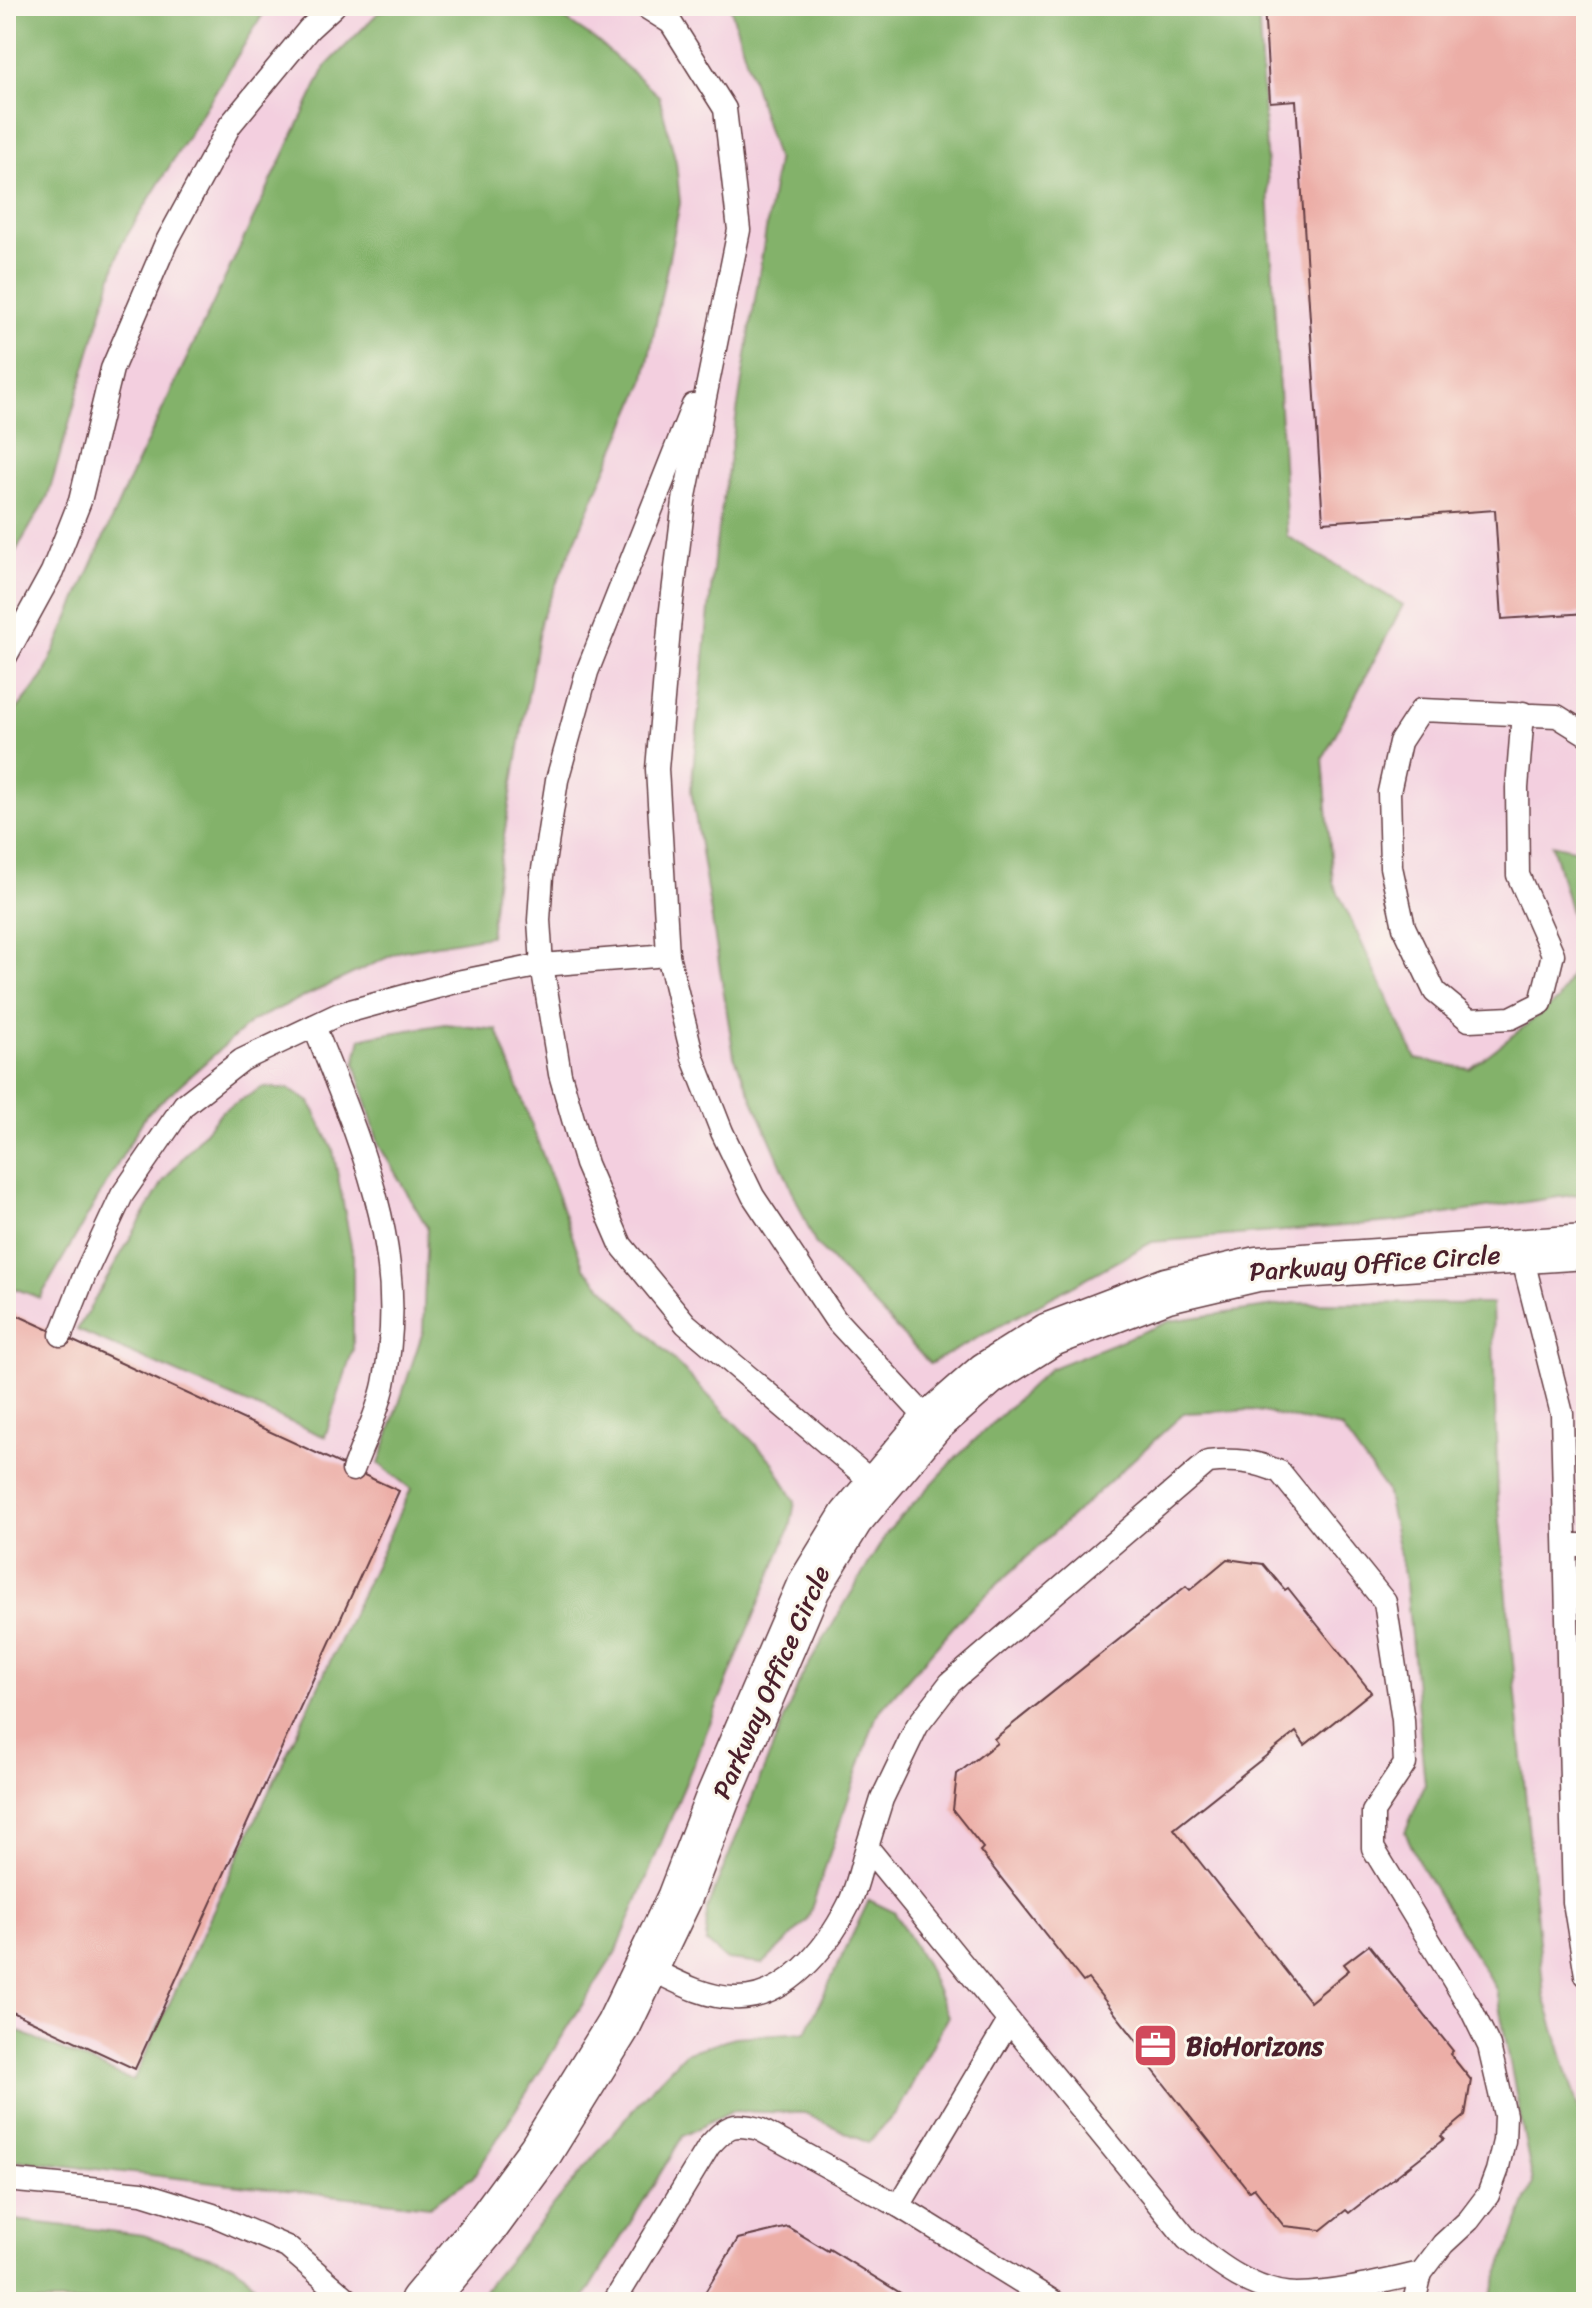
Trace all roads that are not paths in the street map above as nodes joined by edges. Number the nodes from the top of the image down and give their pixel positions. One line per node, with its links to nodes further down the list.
1 (334, 6): 4 (lane)
2 (644, 6): 3 (lane)
3 (714, 347): 7 (lane); 8 (lane)
4 (6, 656)
5 (1523, 713): 5 (lane); 6 (lane)
6 (1586, 734)
7 (668, 955): 8 (lane); 13 (lane)
8 (542, 965): 9 (lane); 15 (lane)
9 (314, 1026): 12 (lane); 14 (lane)
10 (1586, 1247): 11 (street, Parkway Office Circle)
11 (1521, 1252): 13 (street, Parkway Office Circle); 16 (lane)
12 (61, 1335)
13 (931, 1423): 15 (street, Parkway Office Circle)
14 (353, 1470)
15 (877, 1486): 18 (street, Parkway Office Circle)
16 (1576, 1545): 19 (lane)
17 (867, 1847): 18 (lane); 20 (lane); 23 (lane)
18 (646, 1967): 25 (street, Parkway Office Circle)
19 (1586, 1975)
20 (1009, 2021): 22 (lane); 23 (lane)
21 (6, 2180): 24 (lane)
22 (899, 2206): 26 (lane); 27 (lane)
23 (1421, 2273): 28 (lane)
24 (351, 2302)
25 (422, 2302)
26 (614, 2302)
27 (1054, 2302)
28 (1414, 2302)

